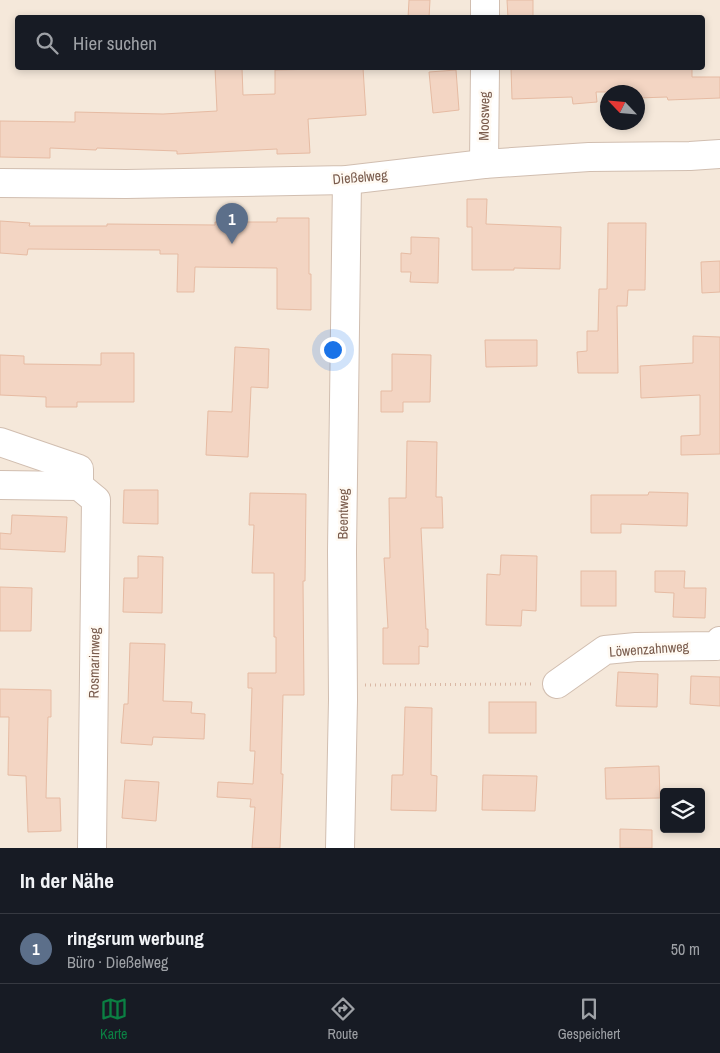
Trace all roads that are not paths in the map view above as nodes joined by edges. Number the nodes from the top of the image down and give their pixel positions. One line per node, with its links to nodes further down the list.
1 (485, 0): 2 (street)
2 (485, 15)
3 (485, 70): 5 (street, Moosweg)
4 (720, 154): 5 (street, Dießelweg)
5 (484, 164): 6 (street, Dießelweg)
6 (347, 180): 7 (street, Dießelweg); 14 (street, Beentweg)
7 (0, 183)
8 (0, 442): 10 (street, Rosmarinweg)
9 (0, 485): 10 (street)
10 (79, 486): 13 (street, Rosmarinweg)
11 (720, 641): 12 (street, Löwenzahnweg)
12 (557, 684)
13 (92, 848)
14 (340, 848)

